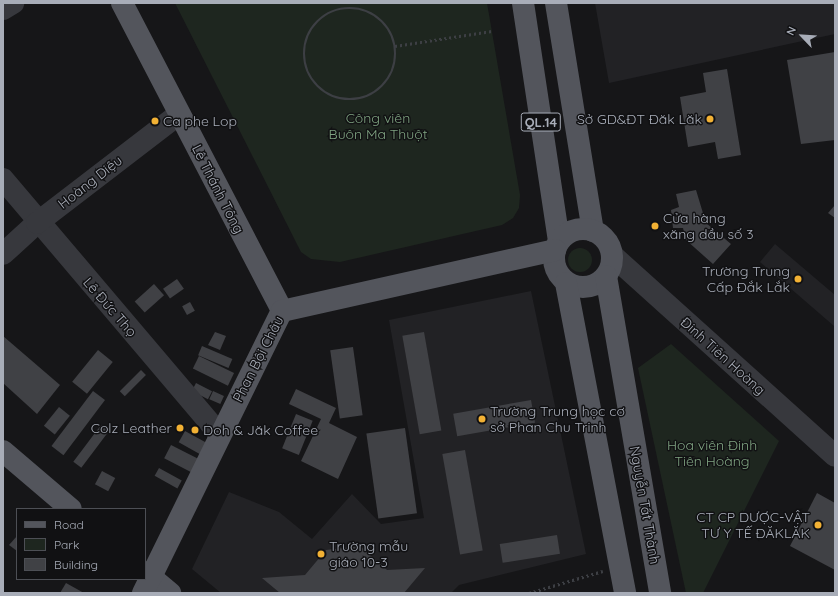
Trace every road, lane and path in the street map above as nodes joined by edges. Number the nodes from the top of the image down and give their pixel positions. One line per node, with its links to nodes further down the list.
1 (13, 3): 5 (street)
2 (122, 3): 8 (main road, Lê Thánh Tông)
3 (522, 3): 12 (main road, QL.14)
4 (556, 3): 11 (main road, QL.14)
5 (3, 9)
6 (492, 31): 7 (path)
7 (395, 46): 7 (path)
8 (179, 114): 10 (street, Hoàng Diệu); 17 (main road, Lê Thánh Tông)
9 (3, 179): 10 (street, Lê Đức Thọ)
10 (37, 223): 13 (street, Hoàng Diệu); 18 (street, Lê Đức Thọ)
11 (593, 231): 12 (main road); 14 (main road)
12 (557, 246): 16 (main road); 17 (main road, Phan Bội Châu)
13 (3, 254)
14 (612, 255): 15 (main road); 20 (street, Đinh Tiên Hoàng)
15 (606, 276): 16 (main road); 27 (main road, Nguyễn Tất Thành)
16 (566, 283): 22 (main road)
17 (282, 311): 18 (main road, Phan Bội Châu)
18 (220, 434): 23 (main road, Phan Bội Châu)
19 (3, 451): 21 (main road)
20 (835, 456)
21 (70, 508)
22 (621, 565): 25 (path); 26 (main road)
23 (146, 581): 24 (main road)
24 (170, 593)
25 (529, 593)
26 (625, 593)
27 (660, 593)

